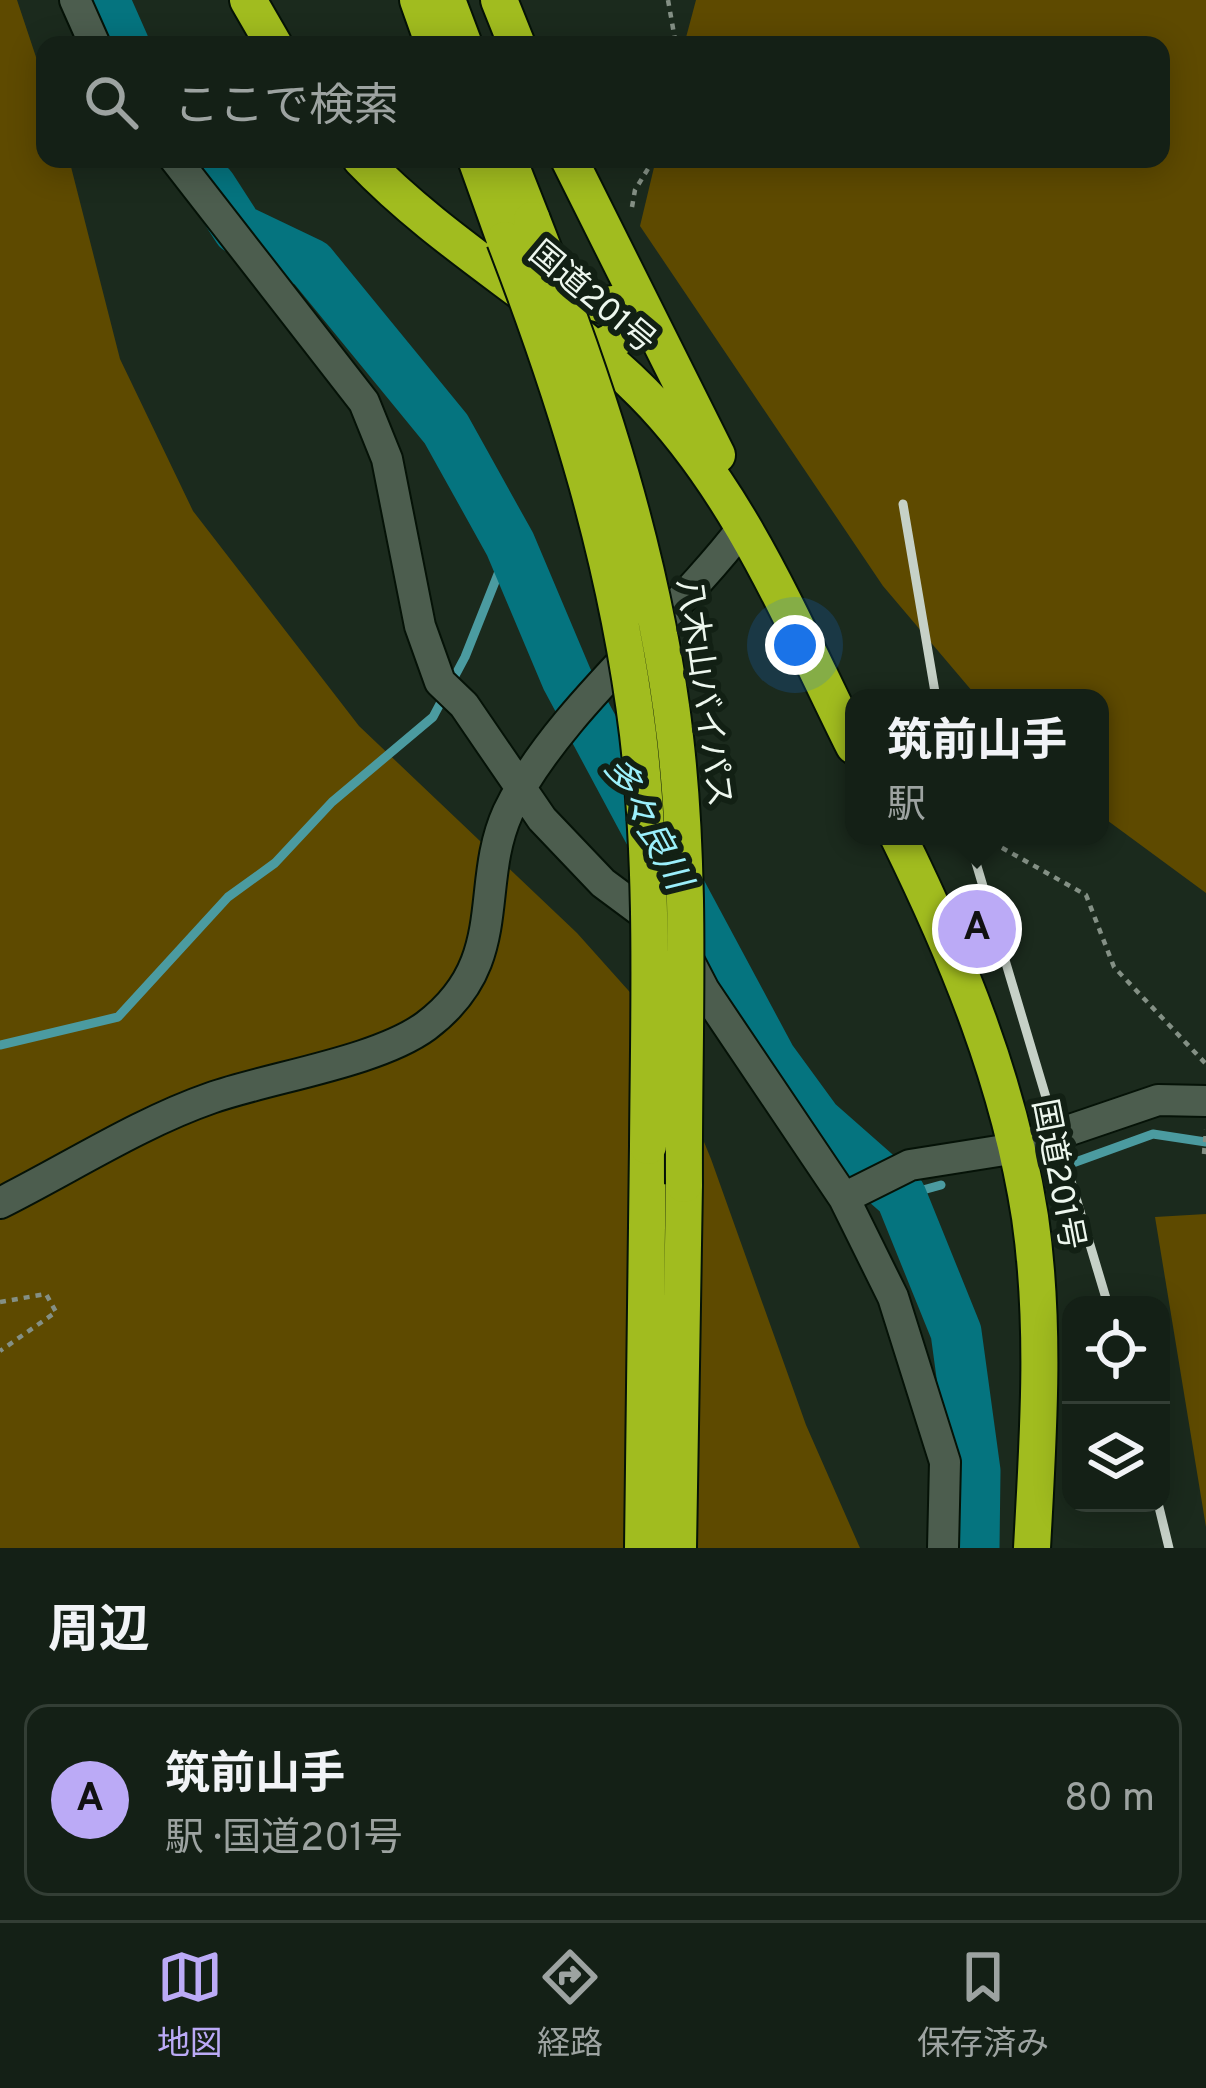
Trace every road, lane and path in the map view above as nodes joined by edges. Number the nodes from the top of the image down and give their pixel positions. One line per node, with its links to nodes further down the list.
1 (75, 0): 7 (street)
2 (248, 0): 8 (highway)
3 (418, 0): 9 (highway)
4 (447, 0): 10 (highway)
5 (499, 0): 11 (highway)
6 (668, 0): 12 (path)
7 (91, 36)
8 (269, 36)
9 (431, 36)
10 (461, 36)
11 (513, 36)
12 (674, 36)
13 (182, 168): 23 (street)
14 (370, 168): 18 (highway, 国道201号)
15 (480, 168): 18 (highway, 八木山バイパス)
16 (508, 168): 18 (highway, 八木山バイパス)
17 (573, 168): 19 (highway, 国道201号)
18 (511, 244): 19 (highway); 20 (highway, 国道201号); 35 (highway, 八木山バイパス, bridge); 36 (highway, 八木山バイパス, bridge)
19 (637, 301): 20 (highway); 21 (highway, 国道201号)
20 (594, 349): 21 (highway, 国道201号)
21 (744, 526): 22 (highway, 国道201号); 23 (street)
22 (845, 728)
23 (522, 786): 31 (street); 32 (street)
24 (902, 845): 29 (highway, 国道201号)
25 (997, 845): 26 (path)
26 (1206, 1064)
27 (1206, 1101): 29 (street)
28 (1206, 1124): 30 (path)
29 (1017, 1148): 31 (street); 38 (highway, 国道201号)
30 (1204, 1154)
31 (844, 1198): 37 (street)
32 (0, 1203)
33 (0, 1302): 34 (path)
34 (0, 1351)
35 (643, 1548)
36 (678, 1548)
37 (944, 1548)
38 (1032, 1548)

